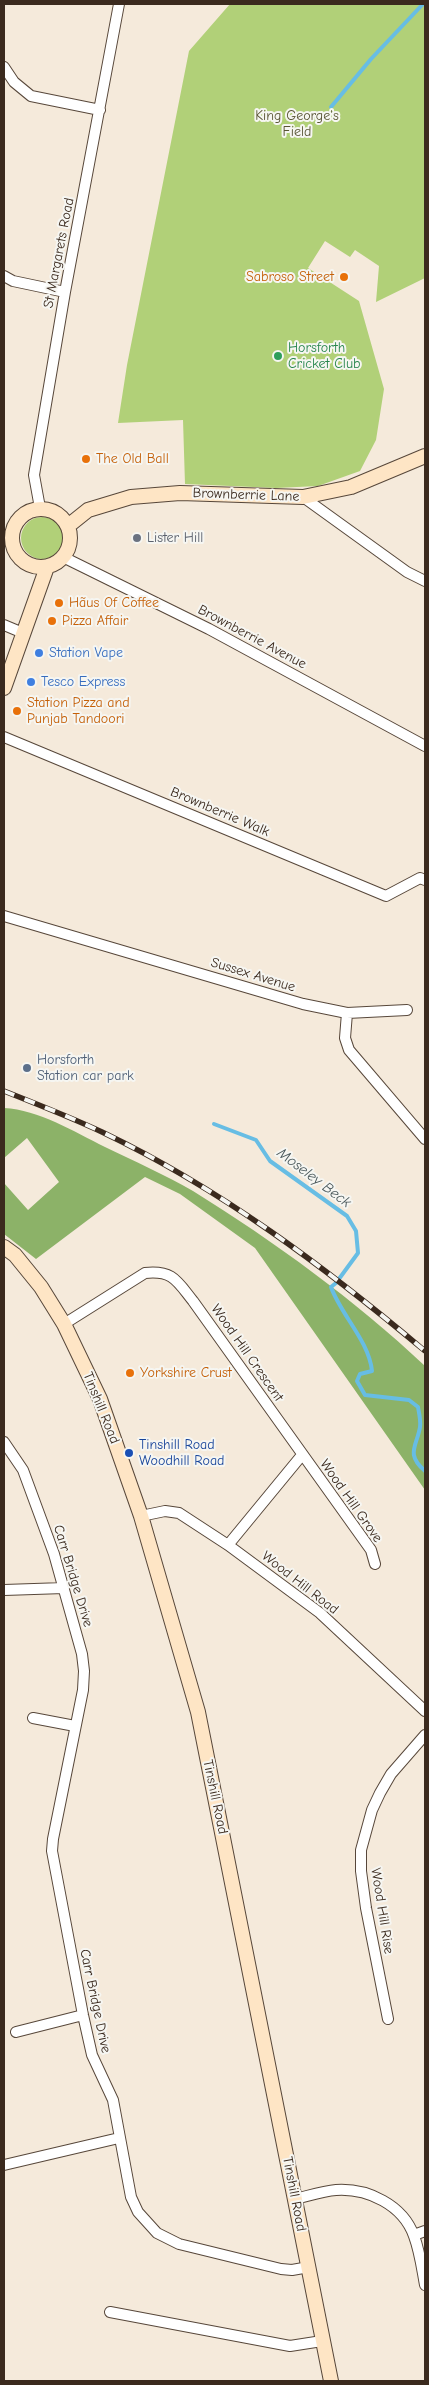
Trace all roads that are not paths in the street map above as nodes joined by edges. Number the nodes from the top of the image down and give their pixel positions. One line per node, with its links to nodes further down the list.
1 (119, 4): 3 (street, St Margarets Road)
2 (4, 67): 3 (street)
3 (100, 110): 5 (street, St Margarets Road)
4 (4, 276): 5 (street)
5 (65, 292): 8 (street, St Margarets Road)
6 (425, 456): 7 (street, Brownberrie Lane)
7 (302, 497): 10 (street, Brownberrie Lane); 13 (street)
8 (40, 508): 9 (street); 10 (street)
9 (8, 525): 12 (street)
10 (68, 526): 11 (street)
11 (63, 557): 12 (street); 19 (street, Brownberrie Avenue)
12 (47, 567): 15 (street)
13 (425, 581)
14 (4, 625): 15 (street)
15 (23, 633): 16 (street)
16 (8, 665): 17 (street)
17 (4, 688)
18 (4, 737): 20 (street, Brownberrie Walk)
19 (425, 746)
20 (425, 880)
21 (4, 916): 23 (street, Sussex Avenue)
22 (407, 1010): 23 (street, Sussex Avenue)
23 (347, 1013): 24 (street)
24 (425, 1139)
25 (4, 1247): 26 (street, Tinshill Road)
26 (64, 1324): 28 (street, Wood Hill Crescent); 29 (street, Tinshill Road)
27 (4, 1442): 32 (street, Carr Bridge Drive)
28 (302, 1455): 30 (street); 31 (street, Wood Hill Grove)
29 (141, 1516): 30 (street, Wood Hill Road); 43 (street, Tinshill Road)
30 (228, 1545): 34 (street, Wood Hill Road)
31 (375, 1564)
32 (64, 1588): 33 (street); 36 (street, Carr Bridge Drive)
33 (4, 1590)
34 (425, 1711)
35 (33, 1718): 36 (street)
36 (76, 1726): 38 (street, Carr Bridge Drive)
37 (425, 1734): 39 (street, Wood Hill Rise)
38 (83, 2015): 40 (street); 41 (street, Carr Bridge Drive)
39 (388, 2019)
40 (16, 2032)
41 (119, 2138): 42 (street); 46 (street, Carr Bridge Drive)
42 (4, 2165)
43 (295, 2199): 45 (street); 46 (street, Tinshill Road)
44 (425, 2231): 45 (street)
45 (414, 2235): 47 (street)
46 (309, 2267): 49 (street, Tinshill Road)
47 (425, 2285)
48 (110, 2312): 49 (street)
49 (322, 2341): 50 (street, Tinshill Road)
50 (331, 2381)

